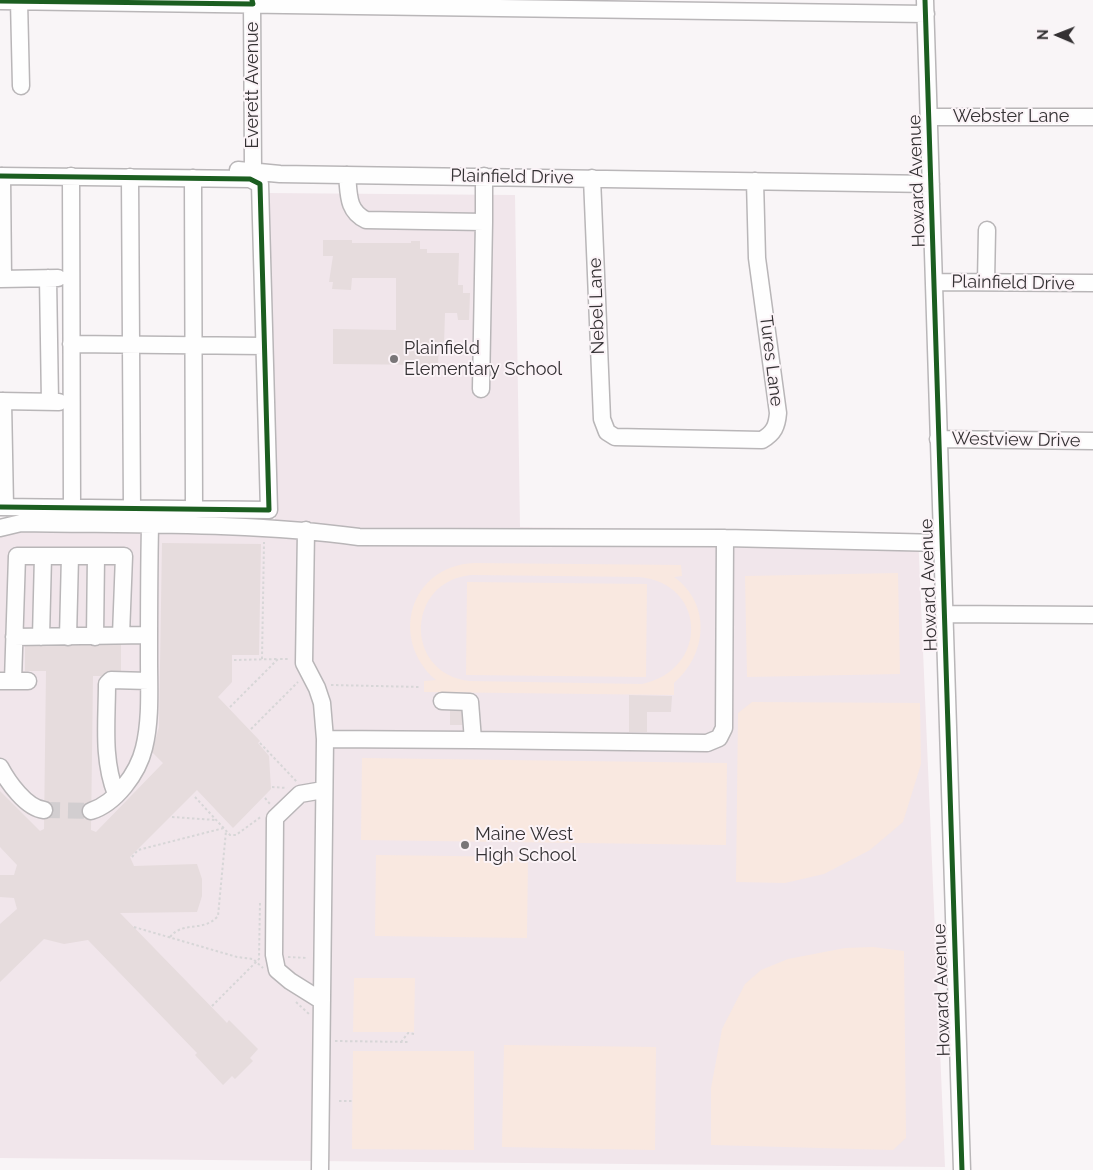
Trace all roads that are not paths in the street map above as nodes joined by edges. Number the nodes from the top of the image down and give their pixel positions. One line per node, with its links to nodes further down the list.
1 (0, 1): 2 (street)
2 (19, 1): 3 (street); 5 (street)
3 (252, 2): 4 (street); 9 (street, Everett Avenue)
4 (925, 7): 6 (street, Howard Avenue)
5 (21, 86)
6 (929, 116): 7 (street, Webster Lane); 18 (street, Howard Avenue)
7 (1093, 117)
8 (93, 167): 9 (street, Plainfield Drive)
9 (253, 170): 10 (street, Plainfield Drive)
10 (347, 175): 13 (street, Plainfield Drive); 19 (street)
11 (1, 176): 12 (street); 23 (street)
12 (70, 176): 14 (street); 22 (street)
13 (484, 176): 16 (street, Plainfield Drive); 19 (street)
14 (130, 177): 15 (street); 28 (street)
15 (193, 178): 29 (street); 30 (street)
16 (592, 178): 17 (street, Plainfield Drive); 35 (street, Nebel Lane)
17 (754, 181): 18 (street, Plainfield Drive); 35 (street, Tures Lane)
18 (931, 184): 24 (street, Howard Avenue)
19 (484, 222): 31 (street)
20 (987, 230): 25 (street)
21 (48, 278): 22 (street); 23 (street); 33 (street)
22 (71, 278): 27 (street)
23 (1, 279)
24 (934, 282): 25 (street, Plainfield Drive); 36 (street, Howard Avenue)
25 (986, 282): 26 (street, Plainfield Drive)
26 (1093, 283)
27 (71, 344): 28 (street); 34 (street)
28 (131, 344): 29 (street); 40 (street)
29 (194, 345): 30 (street); 41 (street)
30 (264, 346): 41 (street)
31 (481, 389)
32 (1, 401): 33 (street); 38 (street)
33 (50, 402): 34 (street)
34 (71, 402): 39 (street)
35 (607, 432)
36 (938, 438): 37 (street, Westview Drive); 46 (street, Howard Avenue)
37 (1093, 441)
38 (2, 507): 39 (street)
39 (72, 508): 40 (street)
40 (132, 509): 41 (street)
41 (194, 509)
42 (150, 526): 43 (street); 44 (street); 53 (street)
43 (0, 528)
44 (306, 530): 45 (street); 61 (street)
45 (725, 538): 46 (street); 62 (street)
46 (942, 543): 50 (street, Howard Avenue)
47 (43, 556): 48 (street); 54 (street); 55 (street)
48 (70, 556): 49 (street); 56 (street)
49 (96, 556): 52 (street); 57 (street)
50 (944, 614): 51 (street); 70 (street, Howard Avenue)
51 (1093, 615)
52 (122, 635): 53 (street); 57 (street)
53 (148, 635): 59 (street)
54 (14, 637): 55 (street); 58 (street)
55 (40, 637): 56 (street)
56 (68, 637): 57 (street)
57 (95, 638)
58 (14, 681)
59 (148, 681): 65 (street); 65 (street)
60 (442, 702): 62 (street)
61 (325, 738): 62 (street); 64 (street)
62 (473, 740)
63 (0, 767): 66 (street)
64 (323, 790): 68 (street); 68 (street)
65 (116, 794): 67 (street)
66 (44, 810)
67 (91, 811)
68 (322, 1001): 69 (street)
69 (320, 1170)
70 (962, 1170)

